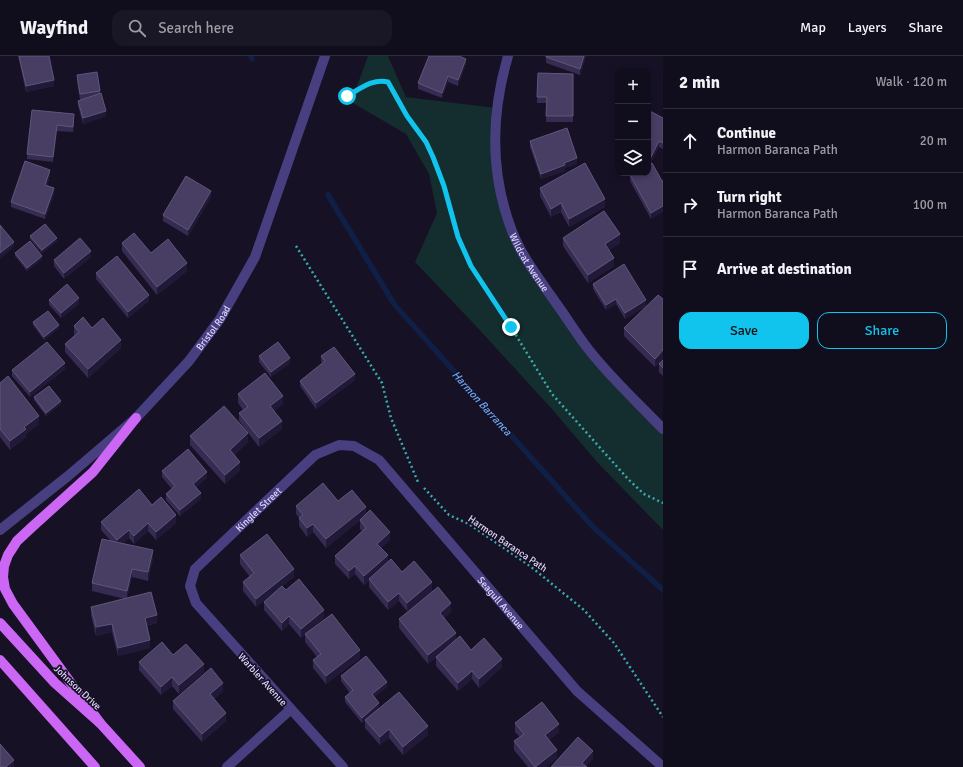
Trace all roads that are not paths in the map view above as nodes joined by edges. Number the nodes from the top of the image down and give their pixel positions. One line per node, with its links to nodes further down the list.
1 (325, 56): 3 (street, Bristol Road)
2 (508, 56): 4 (street, Wildcat Avenue)
3 (136, 418): 6 (street, Bristol Road); 11 (main road)
4 (663, 429)
5 (339, 445): 7 (street, Kinglet Street); 16 (street, Seagull Avenue)
6 (0, 530)
7 (190, 586): 10 (street, Warbler Avenue)
8 (0, 623): 11 (main road, Johnson Drive)
9 (0, 660): 12 (main road)
10 (291, 710): 14 (street); 15 (street, Warbler Avenue)
11 (100, 723): 13 (main road, Johnson Drive)
12 (95, 767)
13 (140, 767)
14 (227, 767)
15 (343, 767)
16 (663, 767)

